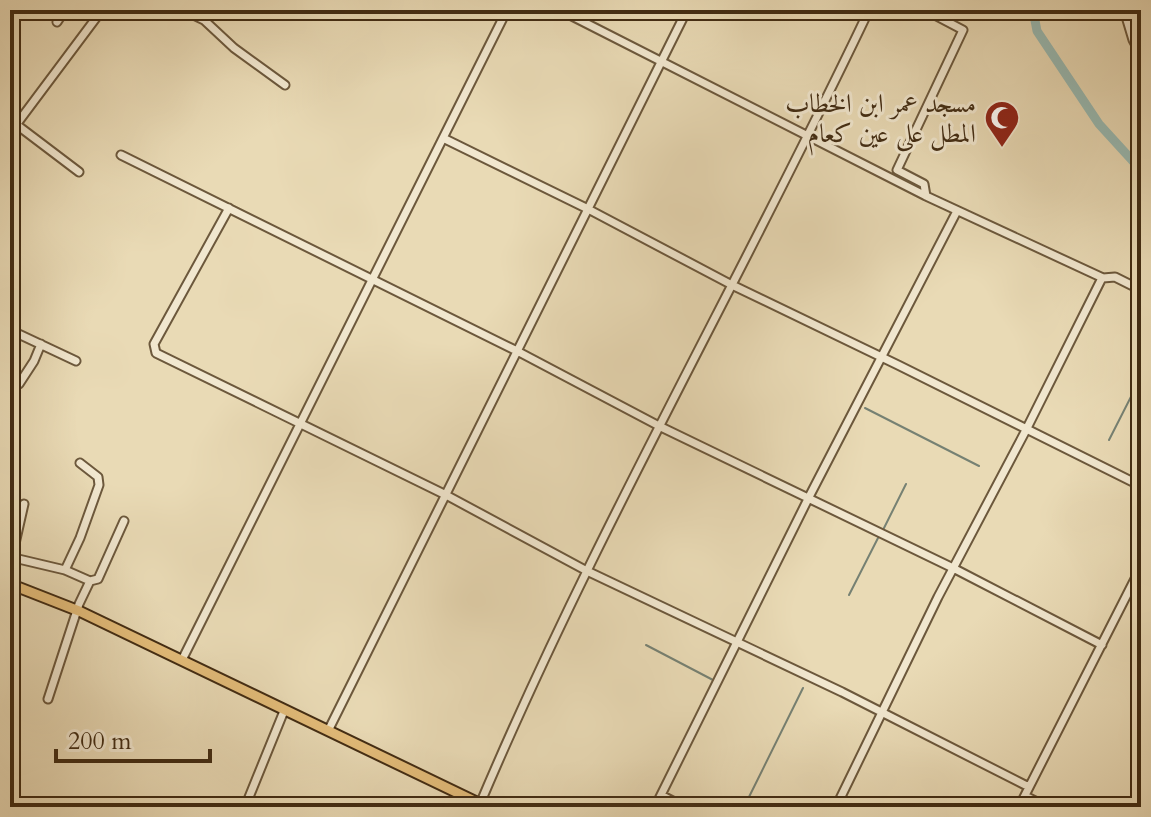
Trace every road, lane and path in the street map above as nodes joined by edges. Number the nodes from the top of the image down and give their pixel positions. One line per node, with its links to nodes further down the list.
1 (65, 10): 12 (street)
2 (102, 10): 17 (street)
3 (183, 10): 11 (street)
4 (211, 10): 11 (street)
5 (507, 10): 20 (street)
6 (560, 10): 14 (street)
7 (687, 10): 14 (street)
8 (869, 10): 19 (street)
9 (925, 10): 23 (street)
10 (1124, 10): 13 (street)
11 (204, 20): 15 (street)
12 (57, 22)
13 (1141, 55)
14 (661, 60): 19 (street); 25 (street)
15 (285, 85)
16 (10, 115): 17 (street)
17 (19, 122): 18 (street); 22 (street)
18 (10, 133)
19 (809, 136): 23 (street); 29 (street)
20 (443, 138): 25 (street); 28 (street)
21 (121, 155): 24 (street)
22 (79, 172)
23 (926, 196): 26 (street)
24 (229, 208): 28 (street); 37 (street)
25 (588, 209): 29 (street); 33 (street)
26 (957, 211): 27 (street); 34 (street)
27 (1102, 278): 30 (street); 39 (street)
28 (371, 279): 33 (street); 37 (street)
29 (732, 285): 34 (street); 38 (street)
30 (1141, 290)
31 (10, 330): 32 (street)
32 (41, 344): 35 (street); 36 (street)
33 (517, 351): 38 (street); 42 (street)
34 (882, 357): 39 (street); 43 (street)
35 (76, 361)
36 (19, 384)
37 (299, 425): 42 (street); 56 (street)
38 (661, 427): 43 (street); 50 (street)
39 (1026, 430): 41 (street); 48 (street)
40 (80, 463): 49 (street)
41 (1141, 486)
42 (446, 495): 50 (street); 60 (street)
43 (809, 497): 48 (street); 54 (street)
44 (24, 504): 46 (street)
45 (124, 521): 51 (street)
46 (11, 557): 49 (street)
47 (1141, 567): 55 (street)
48 (953, 568): 55 (street); 59 (street)
49 (65, 570): 51 (street)
50 (587, 571): 54 (street); 64 (street)
51 (90, 581): 53 (street)
52 (10, 584): 53 (main road)
53 (79, 611): 56 (main road); 57 (street)
54 (738, 643): 59 (street); 62 (street)
55 (1102, 645): 61 (street)
56 (182, 660): 58 (main road)
57 (48, 699)
58 (284, 711): 60 (main road); 65 (street)
59 (882, 713): 61 (street); 68 (street)
60 (329, 729): 64 (main road)
61 (1029, 787): 63 (street)
62 (661, 795): 66 (street); 67 (street)
63 (1025, 796): 69 (street); 70 (street)
64 (483, 805)
65 (245, 807)
66 (655, 807)
67 (684, 807)
68 (836, 807)
69 (1019, 807)
70 (1047, 807)

